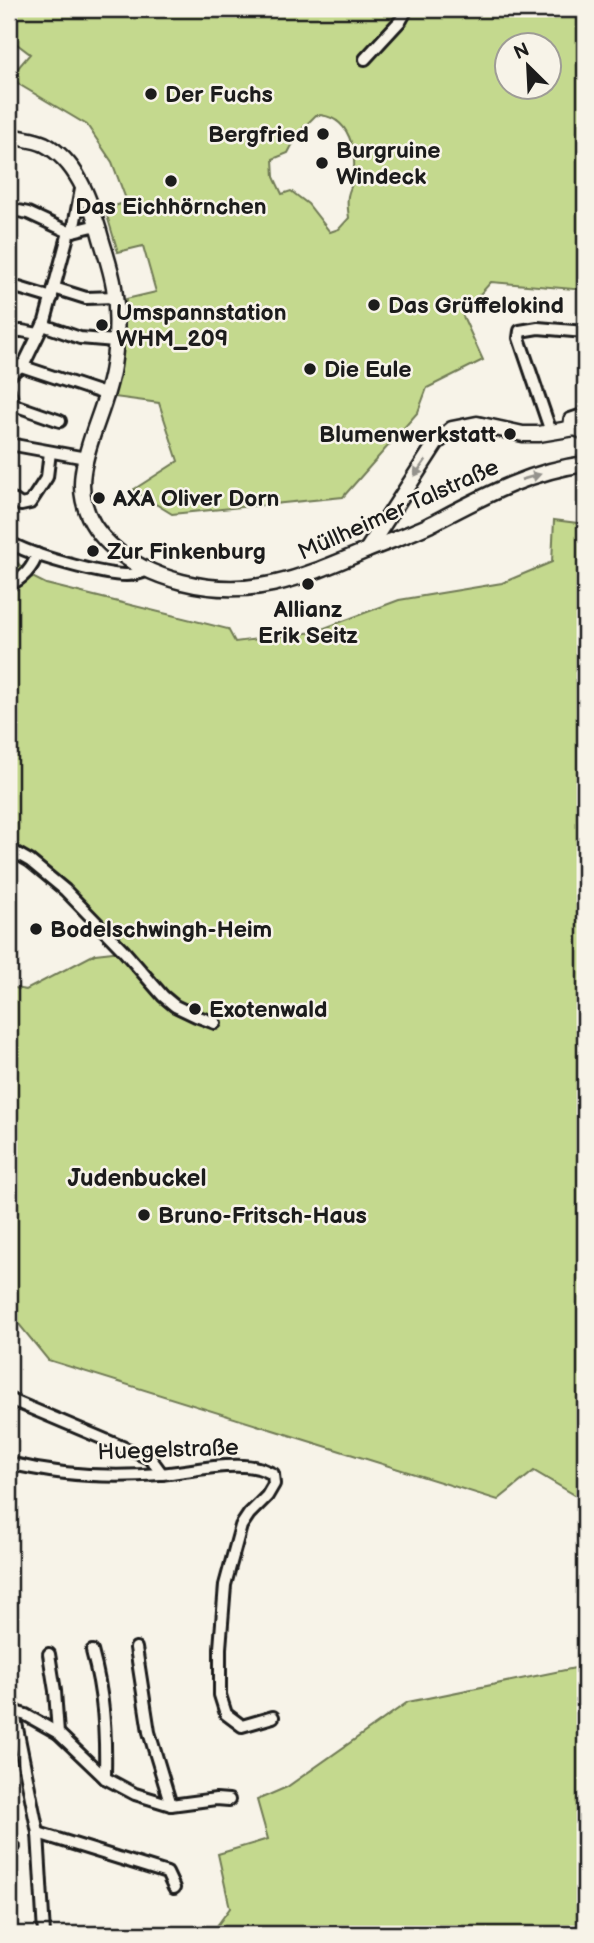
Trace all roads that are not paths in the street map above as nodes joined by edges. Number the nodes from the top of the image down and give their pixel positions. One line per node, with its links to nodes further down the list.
1 (407, 9): 2 (street)
2 (365, 58)
3 (9, 135): 4 (main road, Müllheimer Talstraße)
4 (82, 184): 6 (main road, Müllheimer Talstraße); 7 (street)
5 (9, 209): 7 (street)
6 (97, 225): 7 (street); 10 (main road, Müllheimer Talstraße)
7 (71, 231): 9 (street)
8 (9, 285): 9 (street)
9 (53, 293): 10 (street); 11 (street)
10 (115, 297): 14 (main road, Müllheimer Talstraße)
11 (40, 330): 12 (street); 14 (street); 15 (street)
12 (9, 331)
13 (585, 332): 22 (street)
14 (116, 341): 18 (main road, Müllheimer Talstraße)
15 (21, 366): 16 (street); 18 (street)
16 (9, 376)
17 (9, 390): 20 (street)
18 (107, 395): 26 (main road, Müllheimer Talstraße)
19 (585, 414): 21 (street)
20 (60, 421)
21 (569, 429): 22 (main road); 23 (main road)
22 (551, 432): 29 (main road, one-way to 29)
23 (585, 432)
24 (9, 444): 25 (street)
25 (50, 452): 26 (street); 28 (street)
26 (86, 458): 34 (main road, Müllheimer Talstraße)
27 (585, 464): 30 (main road, Müllheimer Talstraße, one-way to 27)
28 (9, 497)
29 (388, 520): 30 (main road); 32 (main road)
30 (405, 536): 32 (main road, Müllheimer Talstraße)
31 (9, 542): 33 (street)
32 (368, 550): 34 (main road, Müllheimer Talstraße)
33 (37, 554): 34 (street); 35 (street)
34 (147, 570)
35 (9, 585)
36 (9, 849): 37 (street)
37 (215, 1023)
38 (9, 1399): 40 (street)
39 (9, 1462): 40 (street, Huegelstraße)
40 (162, 1474): 46 (street, Huegelstraße)
41 (136, 1648): 50 (street)
42 (92, 1651): 48 (street)
43 (49, 1654): 47 (street)
44 (9, 1688): 45 (street)
45 (15, 1712): 47 (street); 51 (street)
46 (273, 1717)
47 (58, 1733): 48 (street)
48 (105, 1778): 50 (street)
49 (229, 1800): 50 (street)
50 (171, 1805)
51 (38, 1833): 52 (street); 53 (street)
52 (174, 1888)
53 (44, 1934)

